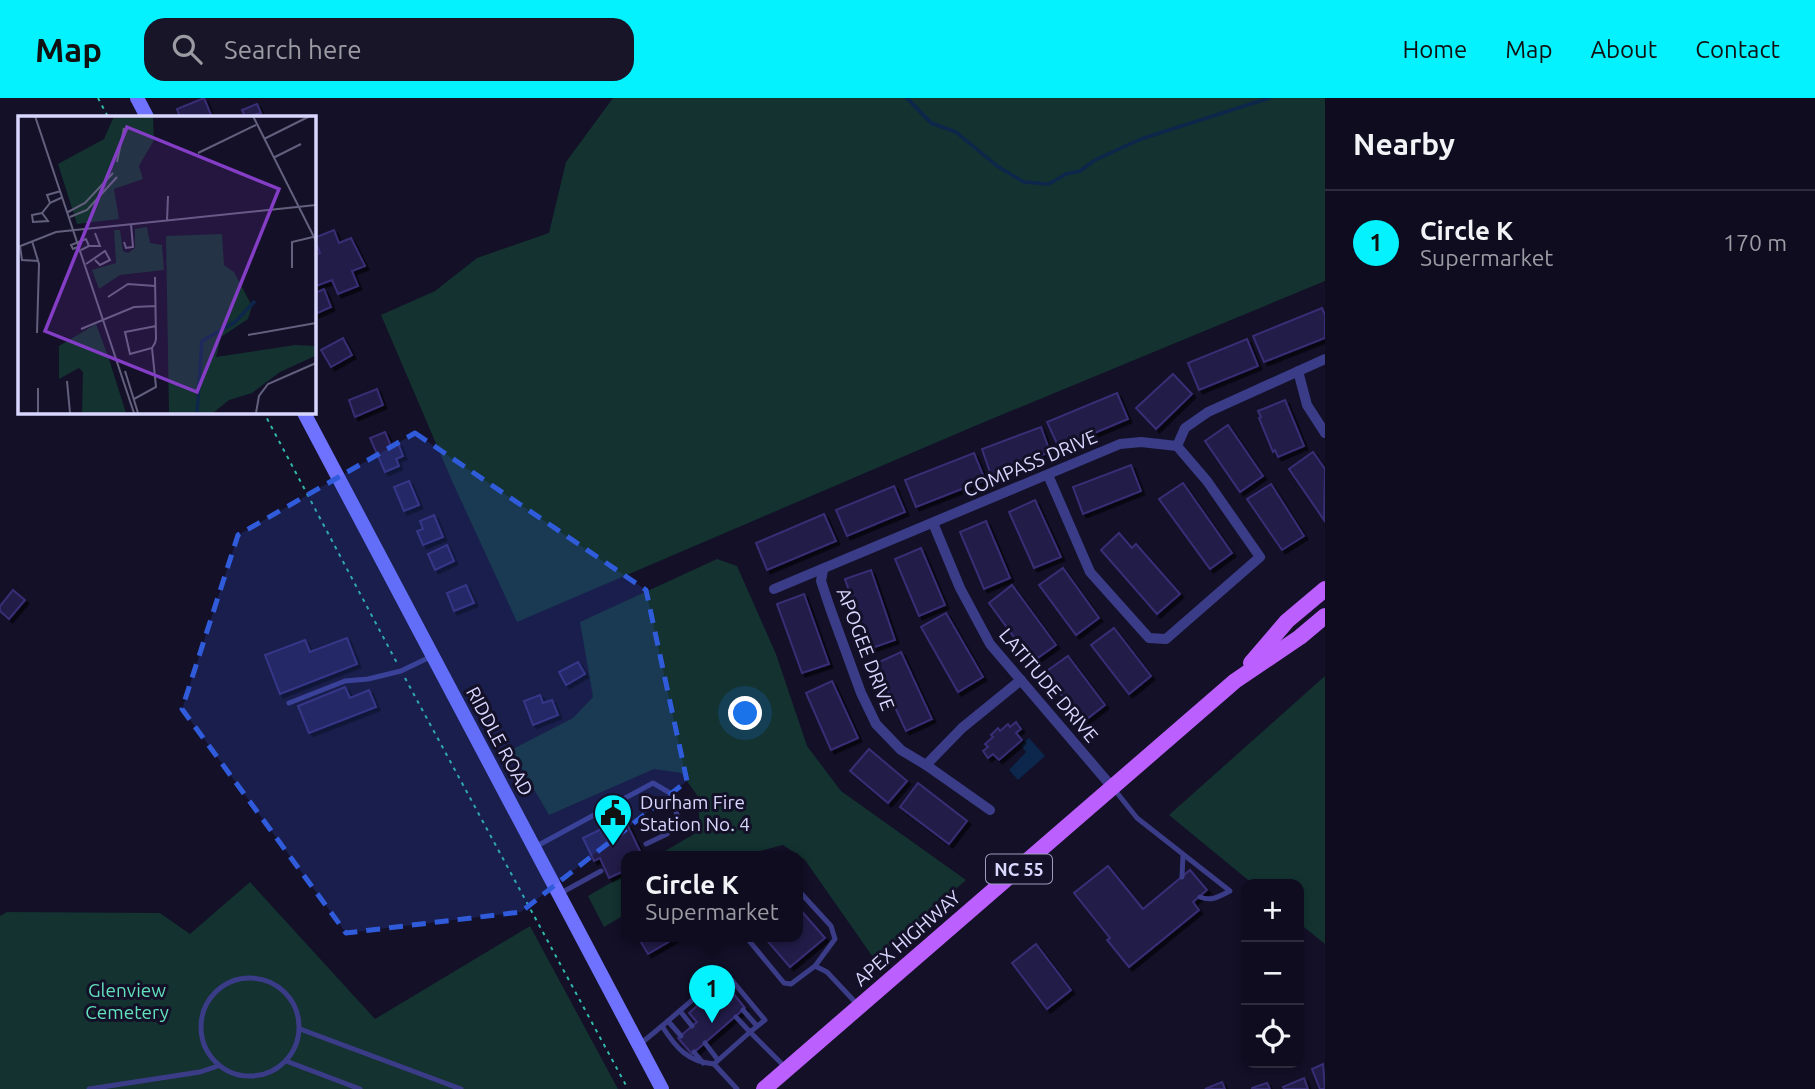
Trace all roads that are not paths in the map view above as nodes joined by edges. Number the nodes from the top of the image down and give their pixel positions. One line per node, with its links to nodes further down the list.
1 (137, 98): 2 (main road)
2 (146, 116)
3 (1325, 359): 4 (street)
4 (1298, 371): 6 (street); 7 (street)
5 (304, 413): 14 (main road, RIDDLE ROAD)
6 (1325, 433)
7 (1177, 446): 8 (street, COMPASS DRIVE); 8 (street)
8 (1048, 475): 9 (street, COMPASS DRIVE)
9 (933, 523): 10 (street, COMPASS DRIVE); 15 (street, LATITUDE DRIVE)
10 (823, 570): 11 (street, COMPASS DRIVE); 18 (street, APOGEE DRIVE)
11 (774, 589)
12 (1325, 589): 16 (main road, APEX HIGHWAY / NC 55)
13 (1325, 616): 16 (main road, APEX HIGHWAY / NC 55)
14 (432, 655): 17 (lane); 22 (main road, RIDDLE ROAD)
15 (1021, 680): 18 (street); 19 (street, LATITUDE DRIVE)
16 (1235, 681): 19 (main road, APEX HIGHWAY / NC 55)
17 (289, 703)
18 (926, 765): 20 (street, APOGEE DRIVE)
19 (1112, 787): 23 (lane); 35 (main road, APEX HIGHWAY / NC 55)
20 (990, 810)
21 (646, 844): 22 (lane)
22 (534, 847): 26 (main road, RIDDLE ROAD)
23 (1183, 855): 25 (lane); 28 (lane)
24 (601, 871): 26 (lane)
25 (1182, 877)
26 (559, 894): 47 (main road, RIDDLE ROAD)
27 (803, 895): 30 (lane)
28 (1200, 897)
29 (750, 942): 30 (lane)
30 (815, 966): 35 (lane)
31 (717, 979): 32 (lane); 33 (lane); 41 (lane)
32 (709, 986): 34 (lane); 37 (lane)
33 (729, 995)
34 (722, 1000)
35 (860, 1007): 53 (main road, APEX HIGHWAY / NC 55)
36 (743, 1010): 41 (lane)
37 (680, 1011): 39 (lane); 42 (lane)
38 (736, 1017): 44 (lane)
39 (668, 1021): 40 (lane); 45 (lane)
40 (662, 1026): 47 (lane); 51 (lane)
41 (757, 1026): 44 (lane)
42 (692, 1027)
43 (300, 1029): 49 (lane); 52 (lane); 57 (lane)
44 (750, 1032): 50 (lane); 53 (lane)
45 (681, 1036)
46 (705, 1043): 50 (lane)
47 (639, 1045): 58 (main road, RIDDLE ROAD)
48 (694, 1052): 51 (lane)
49 (286, 1061): 52 (lane); 56 (lane)
50 (716, 1062): 51 (lane); 59 (lane)
51 (704, 1063)
52 (218, 1066): 55 (lane)
53 (788, 1069): 54 (main road, APEX HIGHWAY / NC 55)
54 (772, 1087)
55 (89, 1089)
56 (360, 1089)
57 (461, 1089)
58 (662, 1089)
59 (737, 1089)

